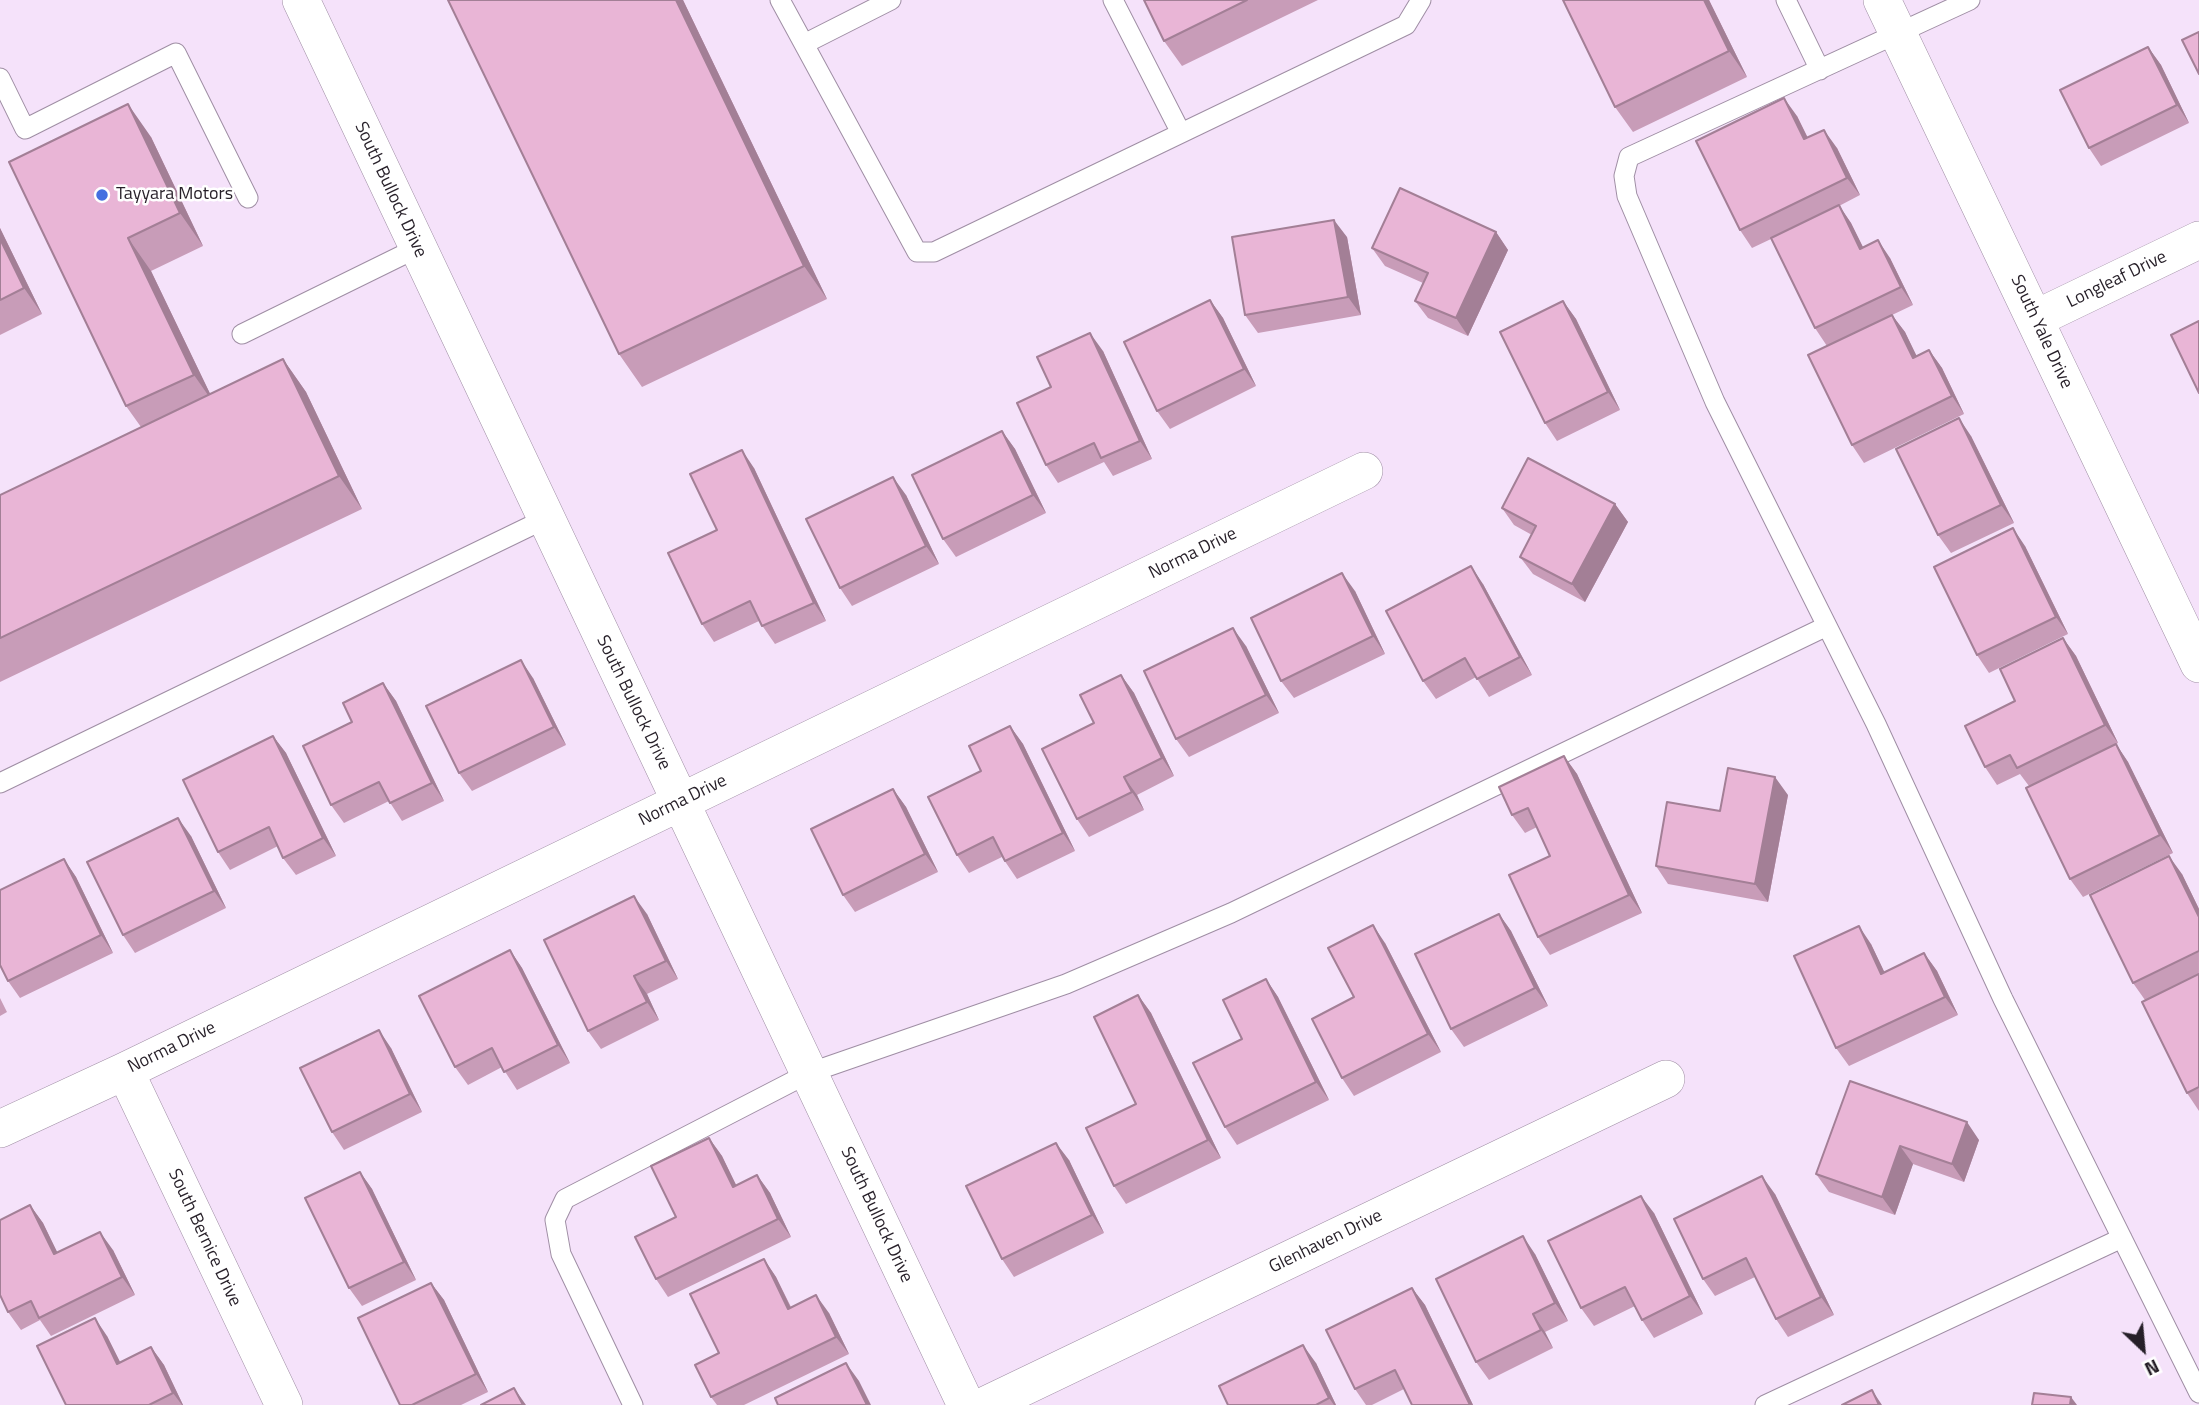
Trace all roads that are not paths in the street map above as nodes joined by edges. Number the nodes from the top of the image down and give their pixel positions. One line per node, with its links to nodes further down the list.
1 (301, 0): 16 (street, South Bullock Drive)
2 (780, 0): 10 (lane)
3 (891, 0): 10 (lane)
4 (1113, 0): 13 (lane)
5 (1421, 0): 13 (lane)
6 (1786, 0): 11 (lane)
7 (1882, 0): 9 (street, South Yale Drive)
8 (1970, 0): 9 (lane)
9 (1899, 35): 11 (lane); 17 (street, South Yale Drive)
10 (804, 44): 13 (lane)
11 (1820, 70): 21 (lane)
12 (0, 78): 14 (lane)
13 (1181, 133)
14 (248, 198)
15 (2199, 240): 17 (street, Longleaf Drive)
16 (418, 248): 18 (lane); 20 (street, South Bullock Drive)
17 (2035, 319): 22 (street, South Yale Drive)
18 (242, 334)
19 (1364, 471): 24 (street, Norma Drive)
20 (545, 519): 23 (lane); 24 (street, South Bullock Drive)
21 (1827, 626): 26 (lane); 29 (lane)
22 (2199, 664)
23 (0, 783)
24 (681, 802): 25 (street, Norma Drive); 26 (street, South Bullock Drive)
25 (125, 1071): 28 (street, Norma Drive); 31 (street, South Bernice Drive)
26 (809, 1073): 32 (lane); 33 (street, South Bullock Drive)
27 (1666, 1080): 34 (street, Glenhaven Drive)
28 (0, 1129)
29 (2122, 1238): 30 (lane); 35 (lane)
30 (2199, 1393)
31 (284, 1405)
32 (633, 1405)
33 (965, 1405)
34 (986, 1405)
35 (1765, 1405)

